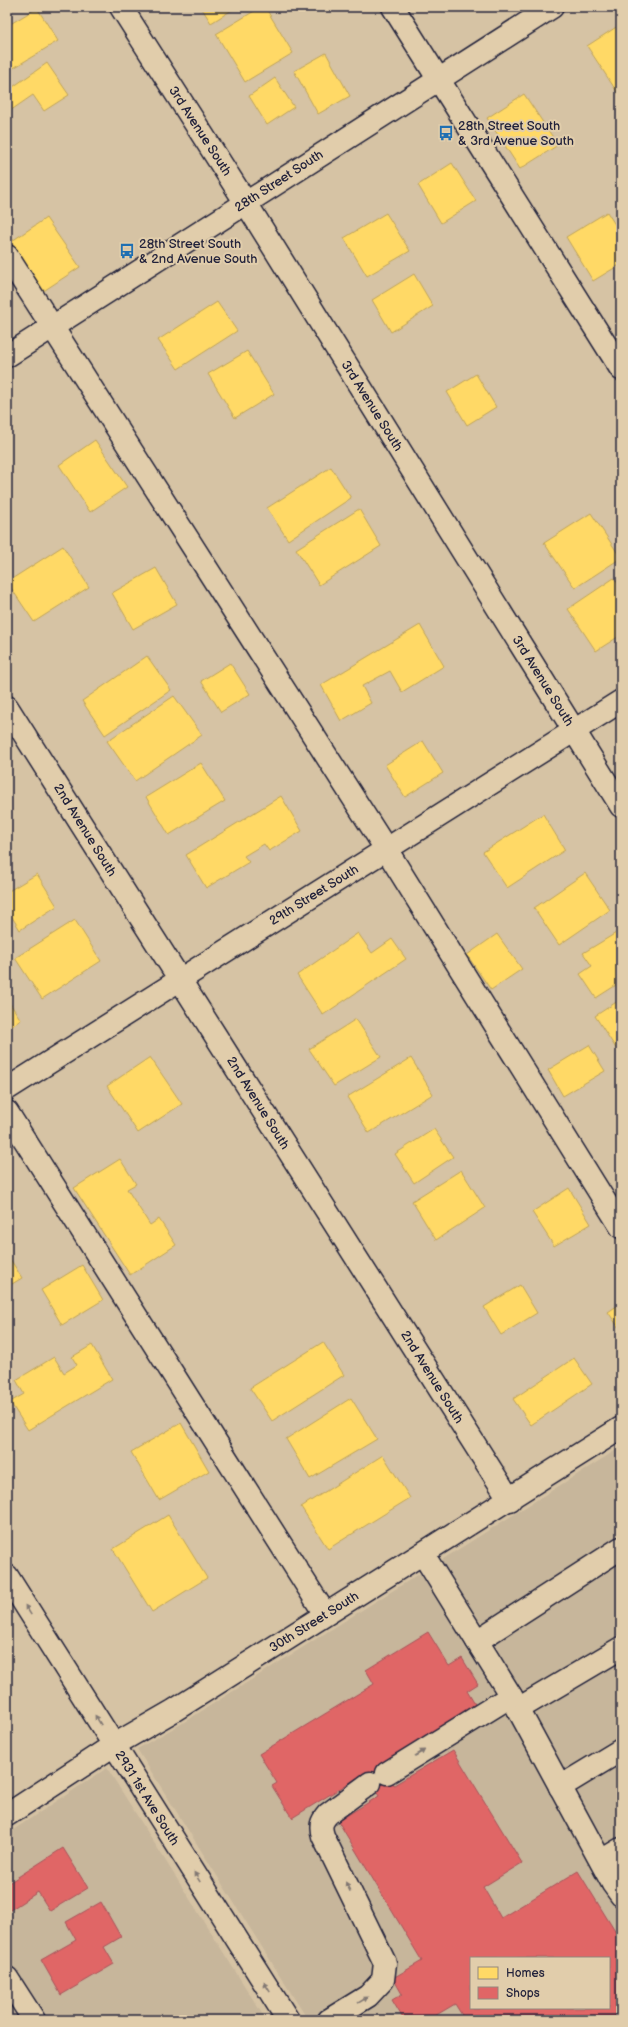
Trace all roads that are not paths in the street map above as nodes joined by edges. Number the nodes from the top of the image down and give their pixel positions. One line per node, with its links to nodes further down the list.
1 (121, 7): 5 (street, 3rd Avenue South)
2 (393, 7): 4 (street)
3 (552, 7): 4 (street, 28th Street South)
4 (439, 79): 5 (street, 28th Street South); 9 (street)
5 (246, 203): 7 (street, 28th Street South); 12 (street, 3rd Avenue South)
6 (7, 256): 7 (street)
7 (52, 327): 8 (street, 28th Street South); 14 (street)
8 (7, 356)
9 (621, 369)
10 (621, 701): 12 (street, 29th Street South)
11 (7, 707): 15 (street, 2nd Avenue South)
12 (574, 731): 13 (street, 3rd Avenue South); 14 (street, 29th Street South)
13 (621, 806)
14 (386, 849): 15 (street, 29th Street South); 18 (street)
15 (180, 980): 16 (street, 29th Street South); 20 (street, 2nd Avenue South)
16 (7, 1089)
17 (7, 1112): 24 (street)
18 (621, 1227)
19 (621, 1428): 20 (street, 30th Street South)
20 (510, 1500): 22 (street, 30th Street South)
21 (621, 1548): 25 (street)
22 (423, 1554): 24 (street, 30th Street South); 25 (street)
23 (7, 1576): 28 (street, 2931 1st Ave South, one-way to 23)
24 (325, 1614): 28 (street, 30th Street South)
25 (477, 1641): 27 (street)
26 (621, 1648): 27 (street)
27 (514, 1703): 30 (street); 38 (street, one-way to 27)
28 (114, 1745): 31 (street, 30th Street South); 37 (street, 2931 1st Ave South, one-way to 28)
29 (621, 1750): 30 (street)
30 (560, 1786): 33 (street)
31 (7, 1815)
32 (621, 1849): 33 (street)
33 (601, 1862): 34 (street)
34 (621, 1895)
35 (7, 1978): 36 (street)
36 (34, 2020)
37 (288, 2020)
38 (329, 2020)

